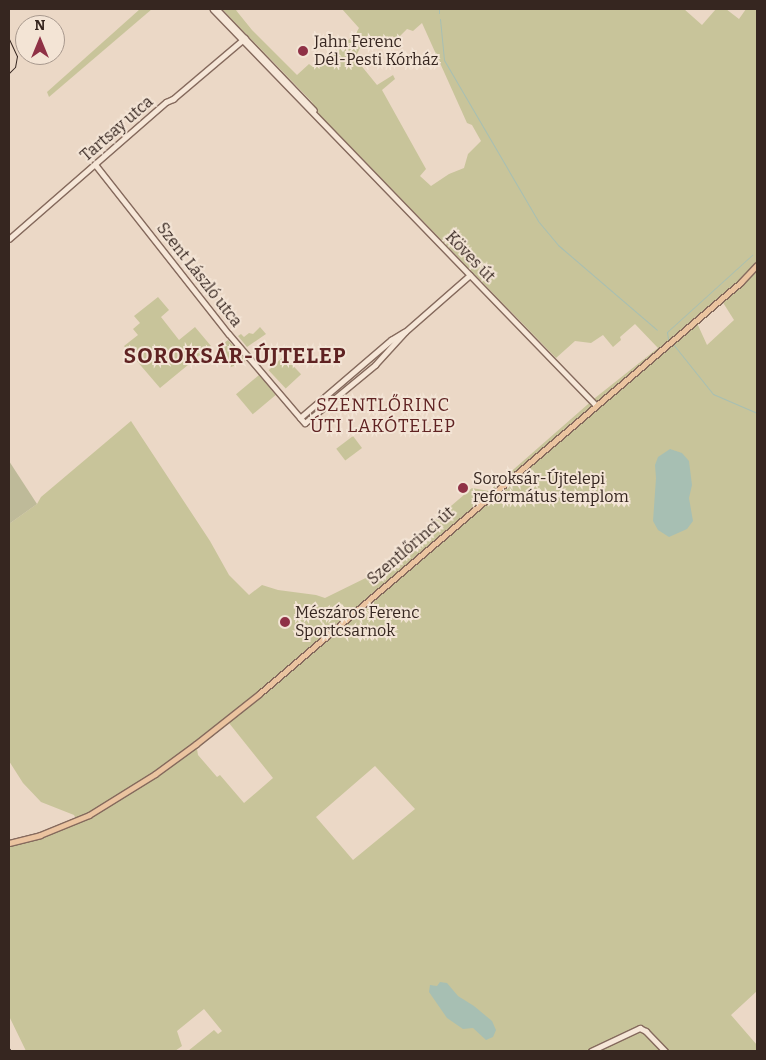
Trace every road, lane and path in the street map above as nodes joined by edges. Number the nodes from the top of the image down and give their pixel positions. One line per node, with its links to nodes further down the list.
1 (213, 9): 3 (street, Köves út)
2 (217, 9): 3 (street, Köves út)
3 (246, 40): 4 (street, Tartsay utca); 7 (street, Köves út)
4 (95, 164): 5 (street, Tartsay utca); 10 (street, Szent László utca)
5 (9, 239)
6 (757, 265): 9 (main road, Szentlőrinci út)
7 (470, 276): 8 (street); 9 (street, Köves út)
8 (405, 332): 10 (street); 10 (street, Szent László utca)
9 (596, 405): 11 (main road, Szentlőrinci út)
10 (300, 418)
11 (9, 843)
12 (591, 1051): 13 (street)
13 (665, 1051)

